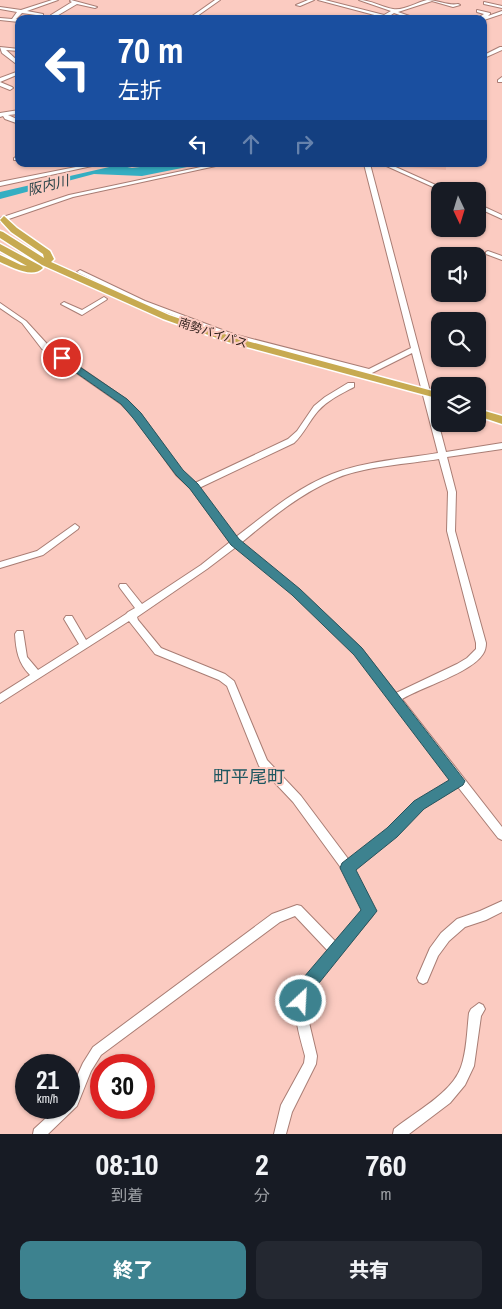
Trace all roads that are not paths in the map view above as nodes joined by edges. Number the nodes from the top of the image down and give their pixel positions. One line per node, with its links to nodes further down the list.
1 (56, 0): 17 (street)
2 (70, 0): 8 (street)
3 (218, 0): 22 (street)
4 (312, 0): 11 (street)
5 (320, 0): 23 (street)
6 (361, 0): 15 (street)
7 (432, 0): 10 (street); 15 (street)
8 (76, 2): 12 (street); 21 (street)
9 (486, 3): 13 (street)
10 (458, 5)
11 (298, 6)
12 (95, 7)
13 (502, 7)
14 (0, 8): 17 (street)
15 (394, 11): 24 (street); 25 (street)
16 (478, 11): 26 (street)
17 (20, 12): 19 (street); 20 (street)
18 (502, 12): 28 (street)
19 (17, 15)
20 (41, 15)
21 (55, 15)
22 (196, 15)
23 (376, 15)
24 (387, 15)
25 (405, 15)
26 (486, 15)
27 (15, 18): 30 (street)
28 (487, 18)
29 (0, 19): 30 (street)
30 (13, 20)
31 (502, 48): 34 (street)
32 (2, 49): 33 (street); 37 (street)
33 (15, 50)
34 (495, 52): 35 (street); 36 (street)
35 (487, 56)
36 (502, 57)
37 (15, 62)
38 (15, 74): 39 (street)
39 (0, 80)
40 (0, 84): 41 (street)
41 (10, 88)
42 (15, 113): 43 (street)
43 (1, 115): 44 (street)
44 (15, 121)
45 (83, 167): 49 (street)
46 (208, 167): 53 (street)
47 (368, 167): 64 (street)
48 (392, 167): 50 (street)
49 (0, 184)
50 (431, 184)
51 (486, 210): 52 (street)
52 (502, 217)
53 (2, 219): 59 (highway)
54 (0, 234): 59 (highway, 南勢バイパス)
55 (0, 247): 59 (highway, 南勢バイパス)
56 (488, 253): 58 (street)
57 (0, 258): 59 (highway)
58 (502, 258)
59 (42, 266): 61 (highway, 南勢バイパス); 66 (highway, 南勢バイパス)
60 (80, 272): 64 (street)
61 (104, 299): 62 (street); 66 (highway, 南勢バイパス)
62 (64, 304)
63 (0, 305): 74 (street)
64 (414, 349): 66 (street)
65 (351, 385): 74 (street)
66 (428, 396): 67 (highway, 南勢バイパス); 73 (street)
67 (431, 398)
68 (486, 408): 69 (highway)
69 (502, 412)
70 (486, 415): 71 (highway)
71 (502, 420)
72 (502, 446): 73 (street)
73 (442, 455): 76 (street); 85 (street)
74 (194, 486): 76 (street)
75 (74, 526): 77 (street)
76 (235, 542): 79 (street); 85 (street)
77 (0, 566)
78 (123, 586): 79 (street)
79 (140, 608): 80 (street)
80 (131, 614): 83 (street); 89 (street)
81 (69, 619): 83 (street)
82 (20, 634): 84 (street)
83 (84, 645): 84 (street)
84 (37, 675): 86 (street)
85 (396, 698): 87 (street)
86 (0, 699)
87 (458, 781): 88 (street); 89 (street)
88 (502, 835)
89 (348, 868): 91 (street)
90 (502, 906): 92 (street)
91 (335, 950): 94 (street); 97 (street)
92 (423, 978)
93 (479, 1009): 98 (street)
94 (80, 1083)
95 (55, 1119): 96 (street)
96 (39, 1134)
97 (280, 1134)
98 (399, 1134)

